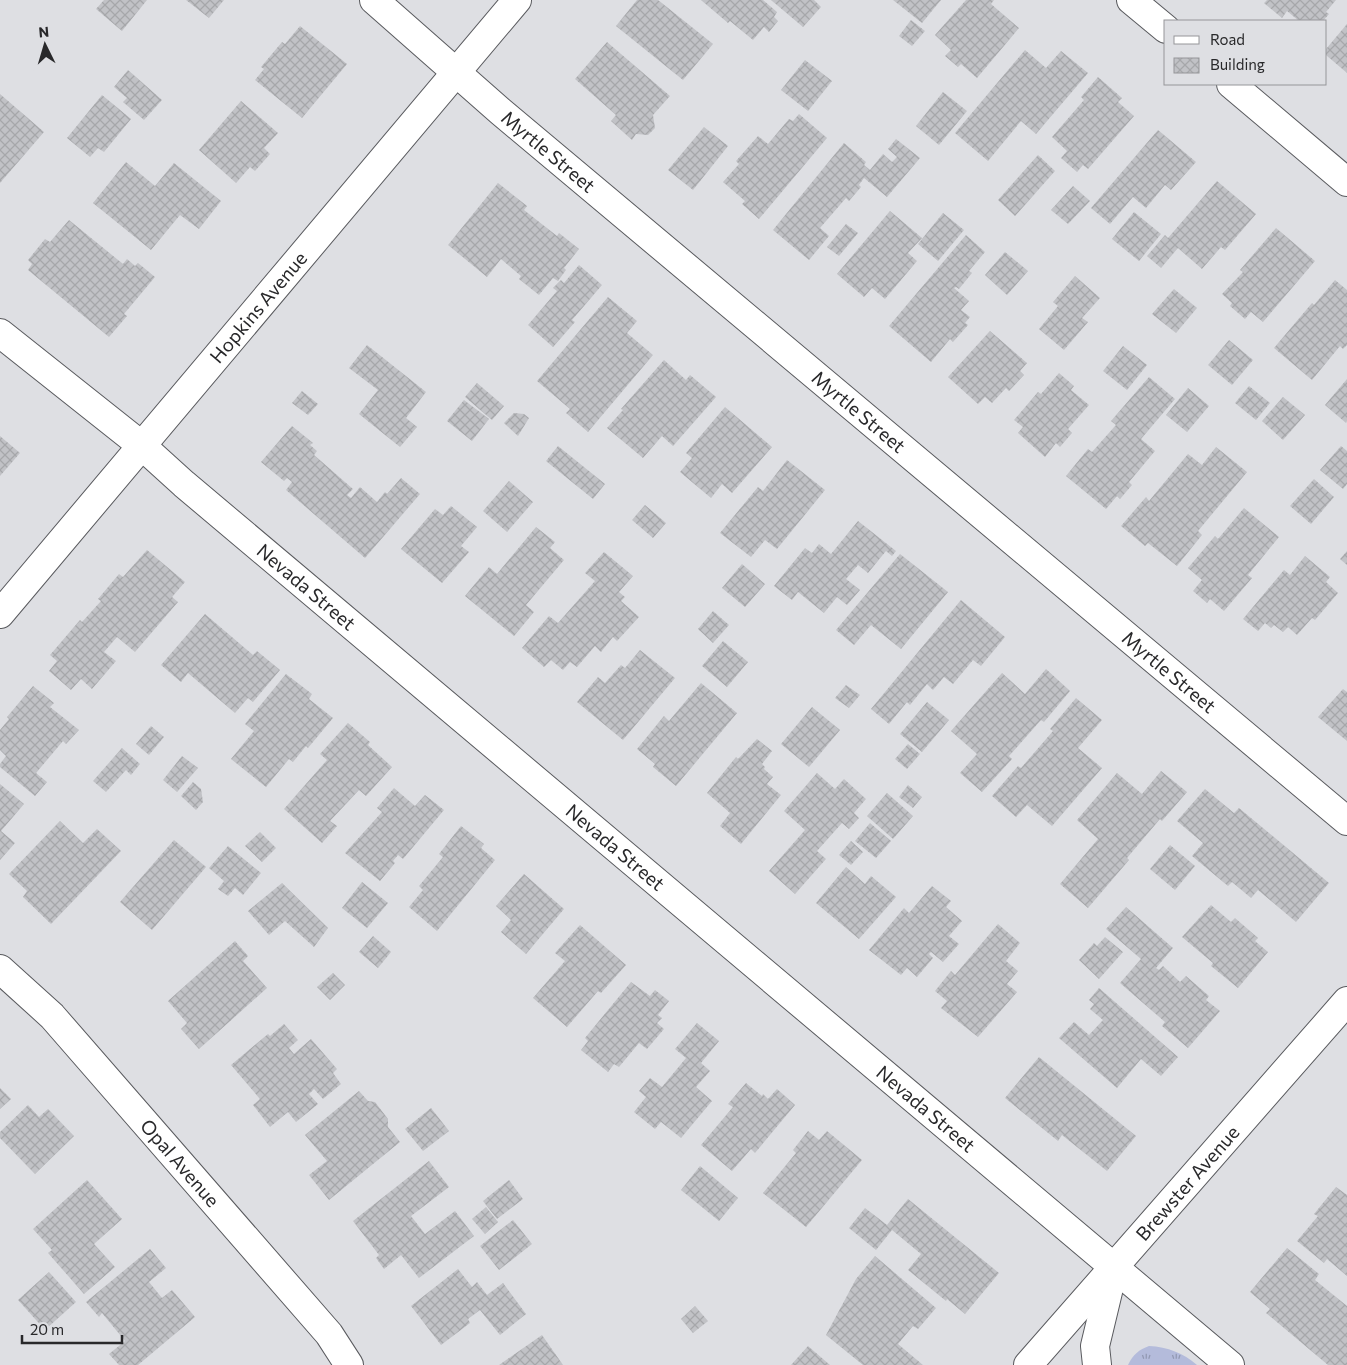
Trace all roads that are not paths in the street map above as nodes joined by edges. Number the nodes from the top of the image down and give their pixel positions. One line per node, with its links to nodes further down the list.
1 (374, 0): 5 (street, Myrtle Street)
2 (517, 0): 5 (street, Hopkins Avenue)
3 (1131, 0): 4 (street)
4 (1164, 27)
5 (456, 72): 9 (street, Hopkins Avenue); 11 (street, Myrtle Street)
6 (1232, 85): 7 (street)
7 (1347, 182)
8 (0, 333): 9 (street, Nevada Street)
9 (141, 445): 10 (street, Hopkins Avenue); 14 (street, Nevada Street)
10 (0, 614)
11 (1347, 821)
12 (0, 969): 15 (street, Opal Avenue)
13 (1347, 1001): 14 (street, Brewster Avenue)
14 (1114, 1268): 16 (street, Brewster Avenue); 17 (street); 18 (street, Nevada Street)
15 (349, 1365)
16 (1028, 1365)
17 (1097, 1365)
18 (1230, 1365)

